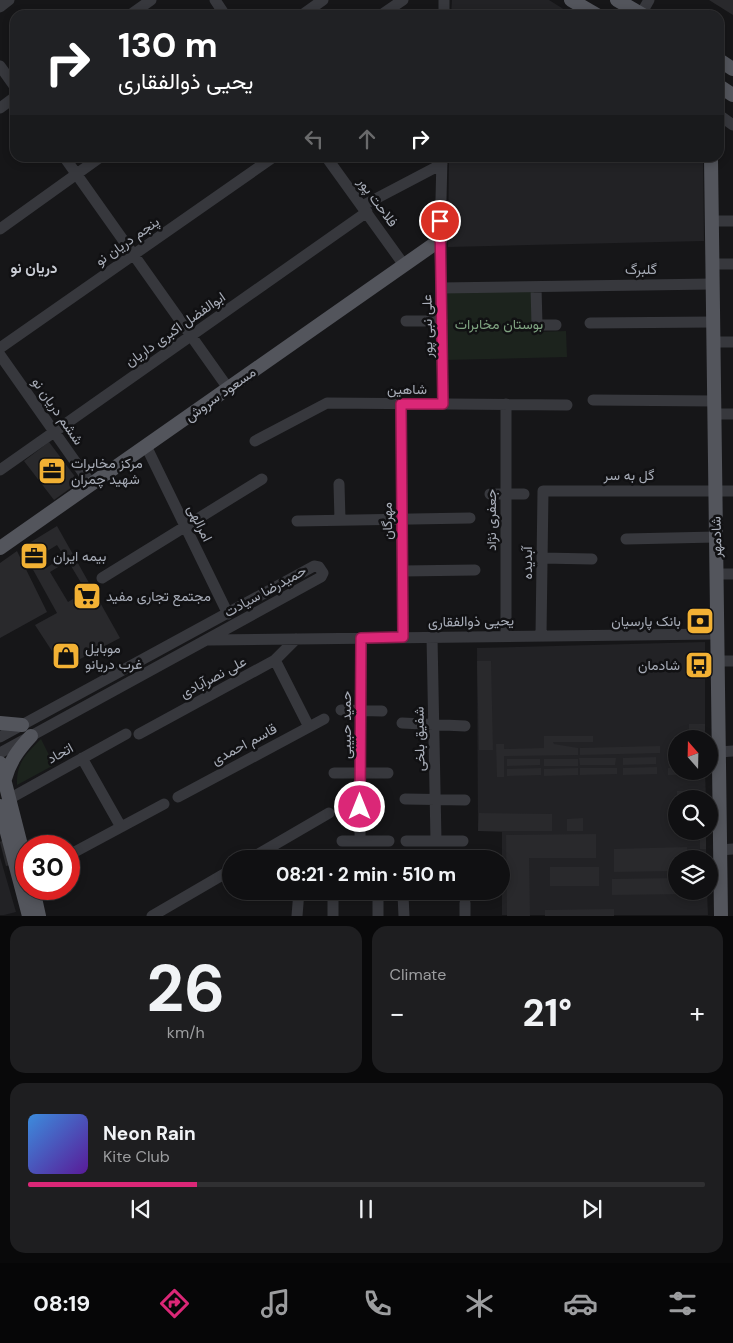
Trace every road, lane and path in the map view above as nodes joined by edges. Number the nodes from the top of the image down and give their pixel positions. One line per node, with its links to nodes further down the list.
1 (10, 0): 7 (street)
2 (151, 0): 8 (street)
3 (323, 0): 9 (street)
4 (403, 0): 10 (street)
5 (571, 0): 11 (main road)
6 (617, 0): 12 (main road)
7 (0, 7)
8 (137, 10)
9 (309, 10)
10 (389, 10)
11 (588, 10)
12 (634, 10)
13 (0, 66): 14 (street)
14 (10, 81)
15 (68, 162): 22 (street)
16 (93, 162): 22 (street)
17 (266, 162): 28 (street, پنجم دریان‌ نو)
18 (330, 162): 23 (street, فلاحت پور)
19 (440, 162): 23 (street, ابوالفضل اکبری داریان)
20 (442, 162): 27 (street, علی نبی پور)
21 (711, 162): 24 (main road, شادمهر)
22 (76, 174): 26 (street); 28 (street)
23 (364, 209): 31 (street, فلاحت پور); 40 (street, ابوالفضل اکبری داریان)
24 (711, 221): 25 (street); 29 (main road, شادمهر)
25 (733, 221)
26 (0, 229)
27 (440, 240): 31 (main road, مسعود سروش); 34 (street, علی نبی پور)
28 (134, 255): 40 (street); 43 (street, پنجم دریان‌ نو)
29 (712, 264): 30 (street); 32 (main road, شادمهر)
30 (733, 264)
31 (404, 265): 45 (main road, مسعود سروش)
32 (712, 284): 33 (street, گلبرگ); 37 (main road, شادمهر)
33 (536, 287): 34 (street, گلبرگ); 39 (street)
34 (441, 288): 36 (street, علی نبی پور)
35 (406, 321): 36 (street)
36 (442, 321): 48 (street, علی نبی پور)
37 (713, 322): 38 (street); 41 (main road, شادمهر)
38 (590, 323)
39 (556, 325)
40 (192, 336): 45 (street); 53 (street, ابوالفضل اکبری داریان)
41 (713, 342): 42 (street); 51 (main road, شادمهر)
42 (733, 342)
43 (0, 348)
44 (0, 355): 53 (street, ششم دریان‌ نو)
45 (228, 388): 55 (main road, مسعود سروش)
46 (593, 400): 51 (street)
47 (401, 404): 48 (street, شاهین); 54 (street, شاهین); 67 (street, مهرگان)
48 (443, 404): 49 (street, شاهین)
49 (506, 404): 50 (street, شاهین); 64 (street, جعفری نژاد)
50 (567, 405)
51 (714, 408): 52 (street); 61 (main road, شادمهر)
52 (733, 414)
53 (55, 432): 56 (street, ابوالفضل اکبری داریان); 58 (street, ششم دریان‌ نو)
54 (255, 441)
55 (146, 446): 58 (main road, مسعود سروش); 70 (street, امرالهی)
56 (0, 470)
57 (262, 479): 70 (street)
58 (91, 484): 73 (main road, مسعود سروش)
59 (339, 484): 68 (street)
60 (543, 490): 61 (street, گل به سر); 74 (street, آبدیده)
61 (715, 491): 62 (street, گل به سر); 71 (main road, شادمهر)
62 (733, 491)
63 (490, 494): 64 (street)
64 (506, 494): 65 (street); 85 (street, جعفری نژاد)
65 (524, 494)
66 (470, 518): 67 (street)
67 (402, 519): 68 (street); 77 (street, مهرگان)
68 (340, 520): 69 (street)
69 (297, 521)
70 (185, 526): 80 (street); 81 (street, امرالهی)
71 (716, 537): 72 (street); 78 (main road, شادمهر)
72 (626, 538)
73 (0, 548)
74 (542, 558): 75 (street); 83 (street, آبدیده)
75 (592, 559)
76 (475, 570): 77 (street)
77 (403, 571): 86 (street, مهرگان)
78 (716, 574): 79 (street); 82 (main road, شادمهر)
79 (733, 574)
80 (102, 578)
81 (228, 614): 84 (street, حمیدرضا سیادت); 103 (street, حمیدرضا سیادت)
82 (717, 634): 83 (street, یحیی ذوالفقاری); 92 (main road, شادمهر)
83 (541, 635): 85 (street, یحیی ذوالفقاری)
84 (223, 636): 89 (street, یحیی ذوالفقاری); 90 (street, یحیی ذوالفقاری)
85 (506, 636): 87 (street, یحیی ذوالفقاری)
86 (403, 637): 87 (street, یحیی ذوالفقاری); 88 (street, یحیی ذوالفقاری)
87 (432, 637): 100 (street, شفیق بلخی)
88 (361, 638): 89 (street, یحیی ذوالفقاری); 95 (street, حمید حبیبی)
89 (296, 639): 91 (street, علی نصرآبادی)
90 (205, 640): 103 (street, حمیدرضا سیادت)
91 (275, 660): 102 (street); 105 (street, علی نصرآبادی)
92 (717, 661): 93 (street); 107 (main road, شادمهر)
93 (733, 661)
94 (341, 710): 95 (street)
95 (361, 710): 96 (street); 113 (street, حمید حبیبی)
96 (382, 711)
97 (324, 719): 102 (street, قاسم احمدی)
98 (0, 723): 103 (main road)
99 (402, 723): 100 (street)
100 (434, 724): 101 (street); 118 (street, شفیق بلخی)
101 (465, 726)
102 (309, 727): 116 (street, قاسم احمدی)
103 (32, 730): 106 (street, حمیدرضا سیادت); 109 (street, حمیدرضا سیادت); 115 (main road)
104 (126, 734): 110 (street, اتحاد)
105 (139, 734)
106 (0, 737)
107 (719, 752): 108 (street); 132 (main road, شادمهر)
108 (733, 752)
109 (0, 753)
110 (82, 758): 120 (street, اتحاد); 123 (street)
111 (0, 763): 115 (main road)
112 (334, 772): 113 (street)
113 (361, 773): 114 (street); 126 (street, حمید حبیبی)
114 (388, 774)
115 (4, 780): 120 (main road)
116 (178, 796)
117 (406, 799): 118 (street)
118 (435, 800): 119 (street); 129 (street, شفیق بلخی)
119 (465, 800)
120 (5, 803): 124 (main road); 141 (main road)
121 (164, 804): 123 (street)
122 (329, 813): 133 (street)
123 (120, 827): 131 (street)
124 (16, 835)
125 (342, 841): 126 (street)
126 (360, 841): 127 (street)
127 (389, 841)
128 (406, 841): 129 (street)
129 (436, 841): 130 (street)
130 (463, 841)
131 (80, 849)
132 (726, 849): 149 (main road, شادمهر)
133 (265, 850)
134 (222, 875): 143 (street)
135 (35, 900): 142 (main road)
136 (299, 900): 144 (street)
137 (334, 900): 145 (street)
138 (378, 900): 146 (street)
139 (403, 900): 147 (street)
140 (465, 903): 148 (street)
141 (29, 916)
142 (40, 916)
143 (152, 916)
144 (298, 916)
145 (333, 916)
146 (378, 916)
147 (404, 916)
148 (465, 916)
149 (721, 916)

